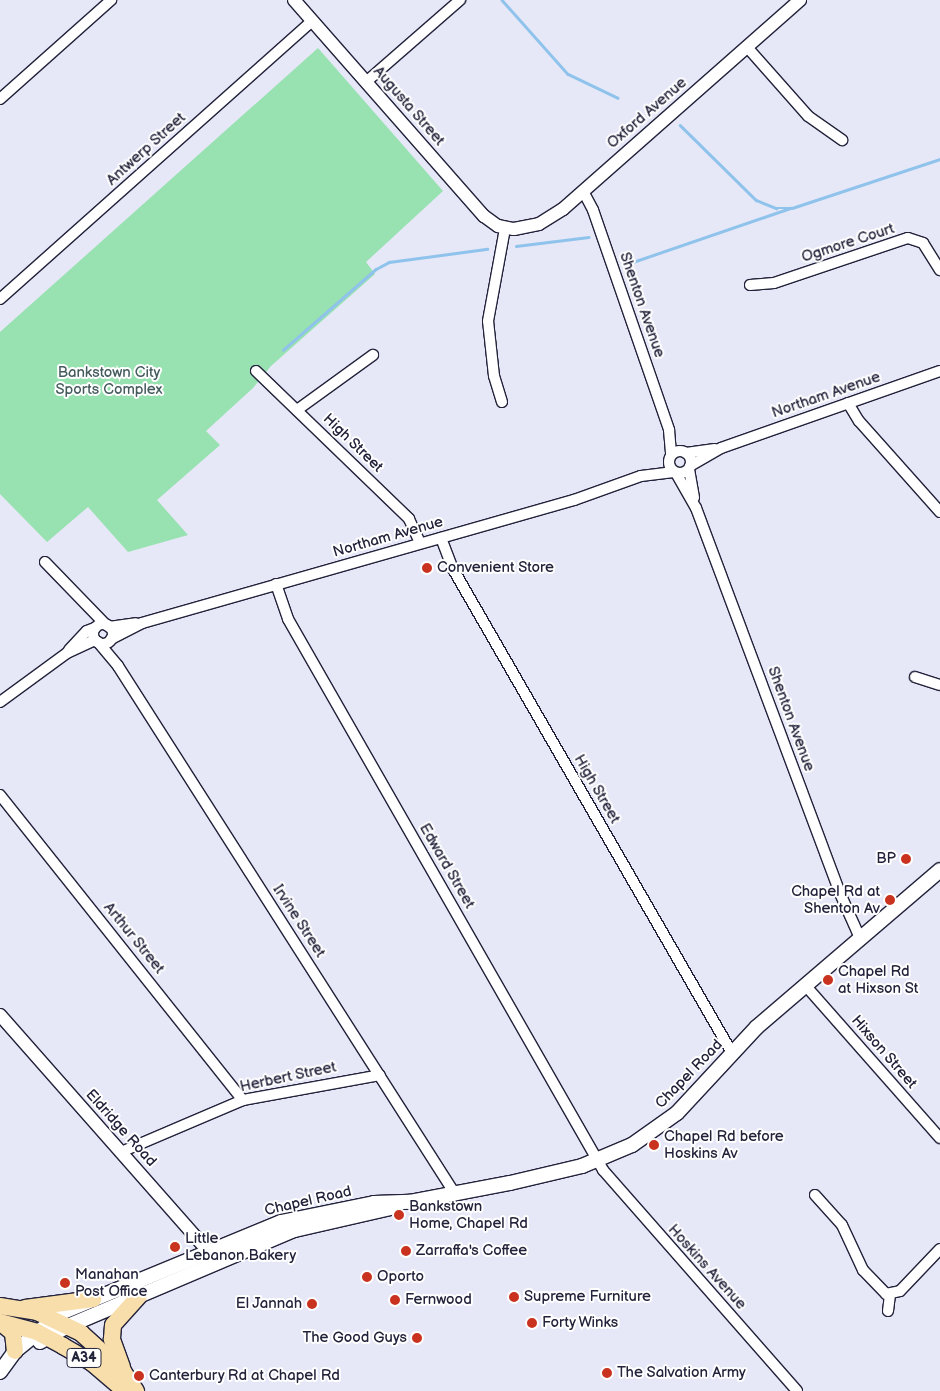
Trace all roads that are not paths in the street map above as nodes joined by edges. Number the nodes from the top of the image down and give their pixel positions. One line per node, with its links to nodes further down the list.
1 (111, 0): 8 (street)
2 (294, 0): 5 (street, Augusta Street)
3 (460, 0): 7 (street)
4 (800, 0): 6 (street, Oxford Avenue)
5 (312, 21): 7 (street, Augusta Street); 14 (street, Antwerp Street)
6 (747, 47): 9 (street); 10 (street, Oxford Avenue)
7 (366, 82): 11 (street, Augusta Street)
8 (0, 99)
9 (842, 140)
10 (583, 191): 11 (street, Oxford Avenue); 21 (street, Shenton Avenue)
11 (505, 228): 18 (street)
12 (940, 270): 13 (street, Ogmore Court)
13 (750, 285)
14 (0, 299)
15 (373, 355): 20 (street)
16 (256, 370): 20 (street, High Street)
17 (940, 371): 19 (street, Northam Avenue)
18 (502, 402)
19 (848, 403): 22 (street, Northam Avenue); 29 (street)
20 (297, 410): 31 (street, High Street)
21 (669, 430): 23 (street, Shenton Avenue); 24 (street, Shenton Avenue)
22 (721, 448): 23 (street, Northam Avenue); 25 (street, Northam Avenue)
23 (686, 453): 24 (street, Northam Avenue); 25 (street, Shenton Avenue)
24 (671, 456): 26 (street, Shenton Avenue); 27 (street, Northam Avenue)
25 (690, 468): 26 (street, Northam Avenue); 28 (street, Shenton Avenue)
26 (675, 473): 27 (street, Northam Avenue); 28 (street, Shenton Avenue)
27 (641, 476): 30 (street, Northam Avenue)
28 (696, 508): 45 (street, Shenton Avenue)
29 (940, 512)
30 (441, 538): 31 (street, Northam Avenue); 48 (street, High Street)
31 (420, 543): 33 (street, Northam Avenue)
32 (46, 562): 35 (street)
33 (276, 584): 34 (street, Northam Avenue); 53 (street, Edward Street)
34 (142, 623): 35 (street, Northam Avenue); 36 (street, Northam Avenue)
35 (102, 626): 36 (street, Irvine Street); 37 (street); 38 (street)
36 (111, 639): 37 (street, Northam Avenue); 39 (street, Irvine Street)
37 (97, 641): 38 (street); 39 (street, Irvine Street)
38 (67, 652): 42 (street)
39 (118, 666): 49 (street, Irvine Street)
40 (915, 678): 41 (street)
41 (940, 685)
42 (0, 702)
43 (0, 796): 50 (street, Arthur Street)
44 (940, 870): 45 (main road, Chapel Road)
45 (860, 938): 46 (main road, Chapel Road)
46 (805, 985): 48 (main road, Chapel Road); 51 (street, Hixson Street)
47 (0, 1016): 52 (street, Eldridge Road)
48 (732, 1053): 53 (main road, Chapel Road)
49 (380, 1075): 50 (street, Herbert Street); 54 (street, Irvine Street)
50 (243, 1100): 52 (street, Herbert Street)
51 (940, 1138)
52 (121, 1152): 57 (street, Eldridge Road)
53 (598, 1161): 54 (main road, Chapel Road); 72 (street, Hoskins Avenue)
54 (455, 1194): 57 (main road, Chapel Road)
55 (815, 1195): 58 (street)
56 (940, 1249): 58 (street)
57 (214, 1257): 59 (main road, Chapel Road); 60 (main road, Chapel Road)
58 (890, 1295): 63 (street)
59 (139, 1296): 65 (main road, Chapel Road); 69 (highway)
60 (93, 1299): 62 (highway); 65 (main road, Chapel Road)
61 (0, 1306): 62 (highway, A34)
62 (20, 1309): 65 (highway, A34)
63 (888, 1311)
64 (0, 1322): 66 (highway, A34); 67 (highway)
65 (61, 1323): 66 (main road); 69 (highway, A34)
66 (42, 1334): 67 (main road); 68 (main road); 70 (highway, A34)
67 (16, 1351): 68 (main road)
68 (2, 1371)
69 (123, 1371): 71 (highway, A34)
70 (124, 1391)
71 (136, 1391)
72 (797, 1391)

